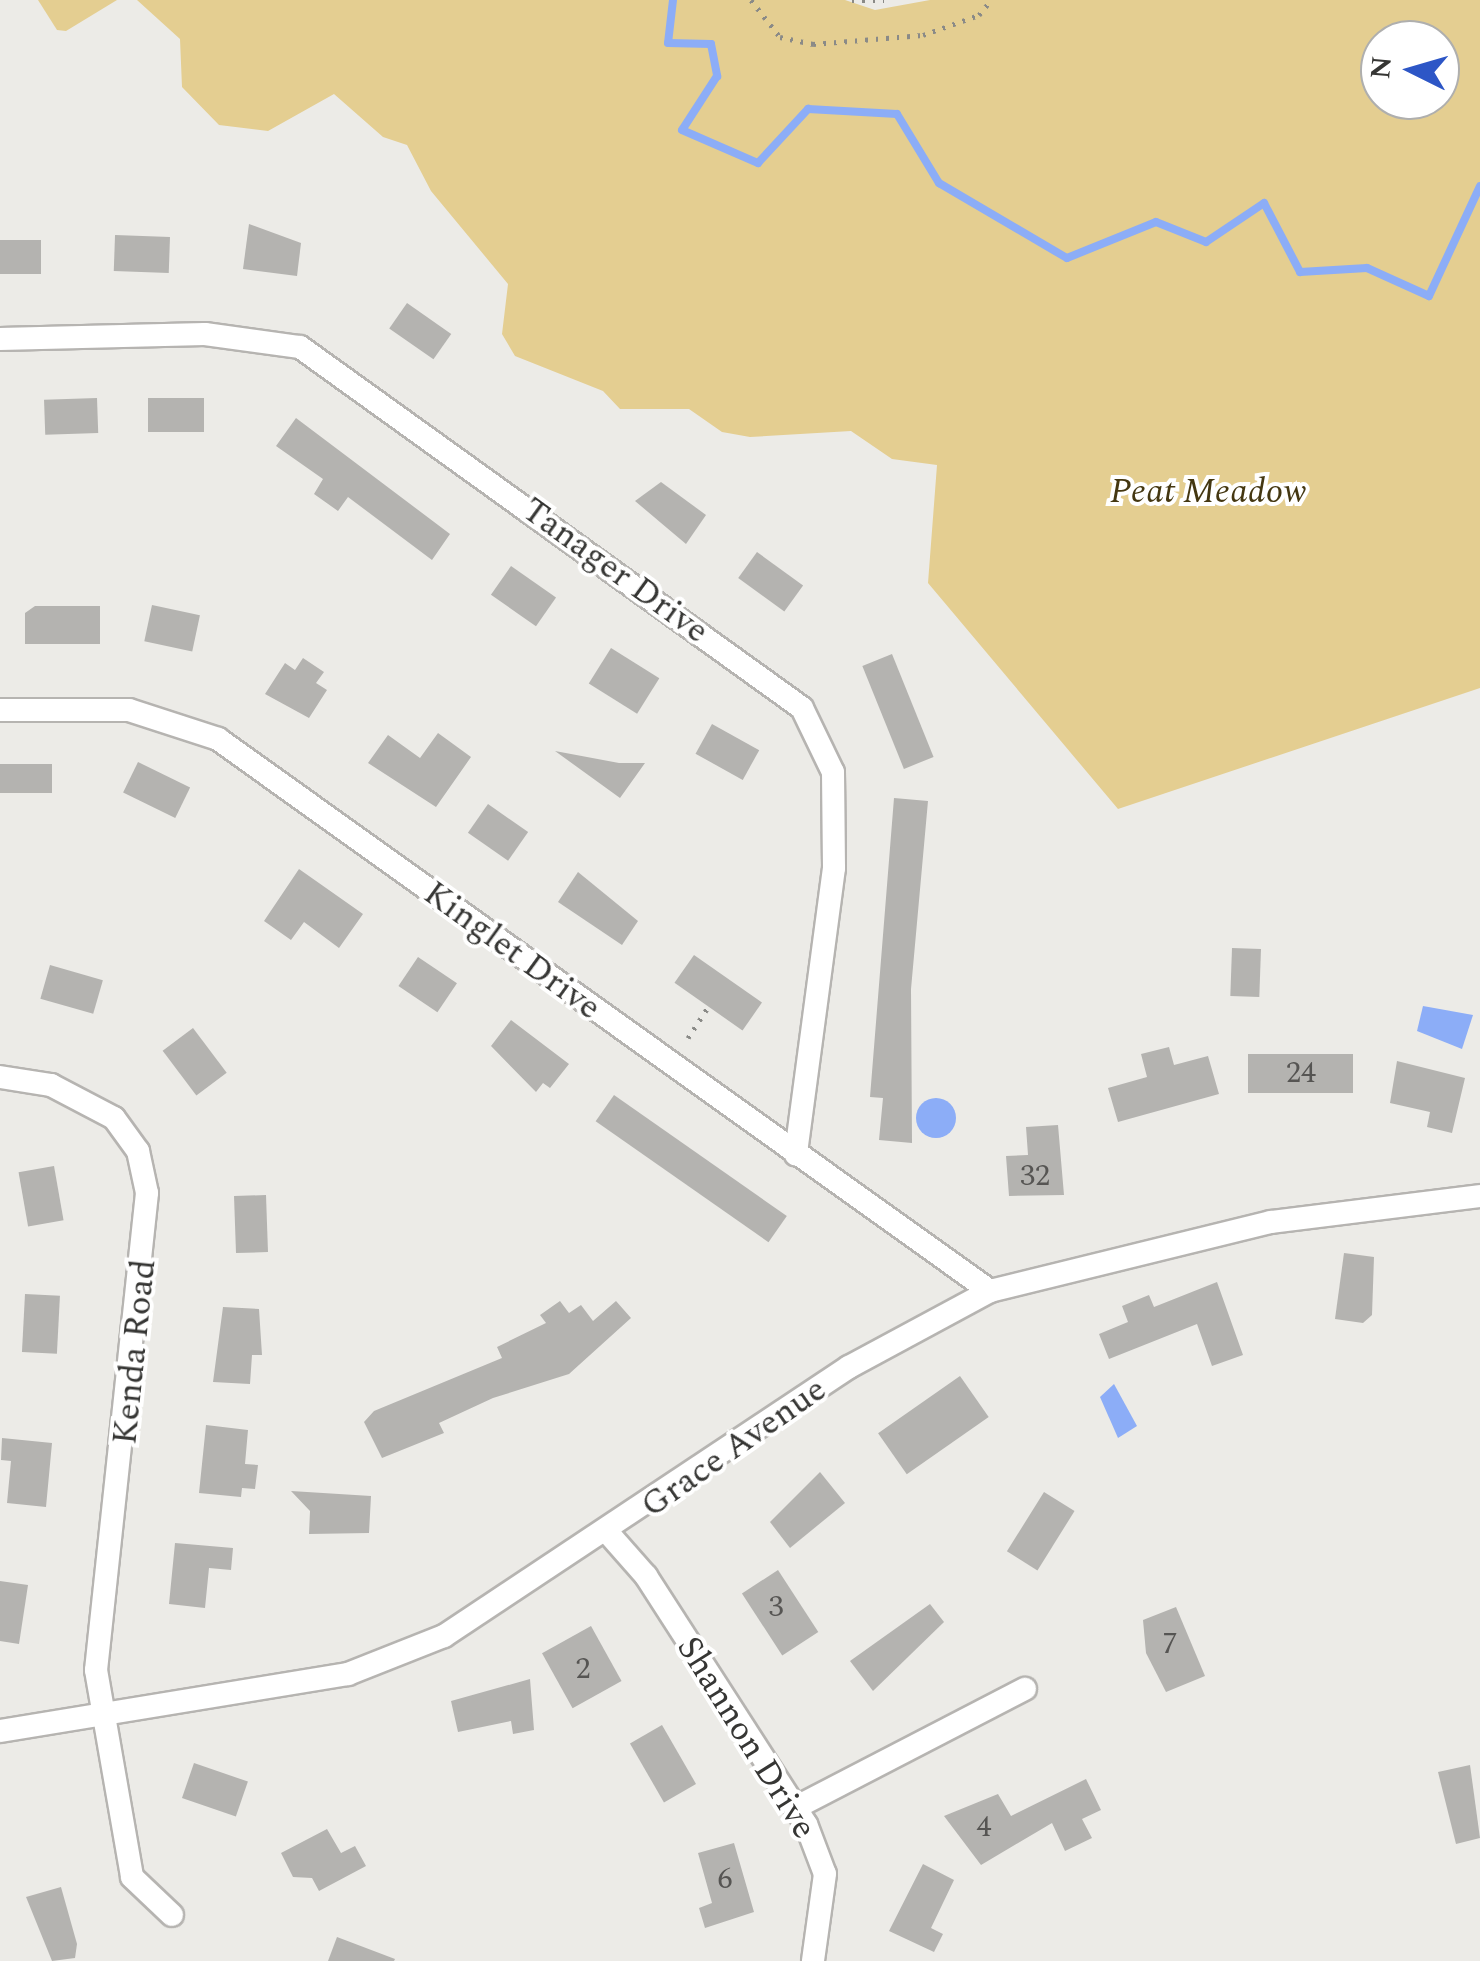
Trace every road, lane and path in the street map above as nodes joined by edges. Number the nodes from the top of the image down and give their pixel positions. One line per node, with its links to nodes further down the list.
1 (751, 0): 4 (path)
2 (852, 0): 3 (path)
3 (884, 0)
4 (991, 0)
5 (0, 339): 10 (street, Tanager Drive)
6 (0, 710): 10 (street, Kinglet Drive)
7 (707, 1009): 8 (path)
8 (688, 1038)
9 (0, 1077): 15 (street, Kenda Road)
10 (796, 1154): 12 (street, Kinglet Drive)
11 (1480, 1196): 12 (street, Grace Avenue)
12 (990, 1291): 13 (street, Grace Avenue)
13 (609, 1534): 15 (street, Grace Avenue); 17 (street, Shannon Drive)
14 (1025, 1689): 17 (street)
15 (98, 1717): 16 (street, Grace Avenue); 18 (street, Kenda Road)
16 (0, 1731)
17 (795, 1808): 19 (street, Shannon Drive)
18 (172, 1915)
19 (813, 1961)

